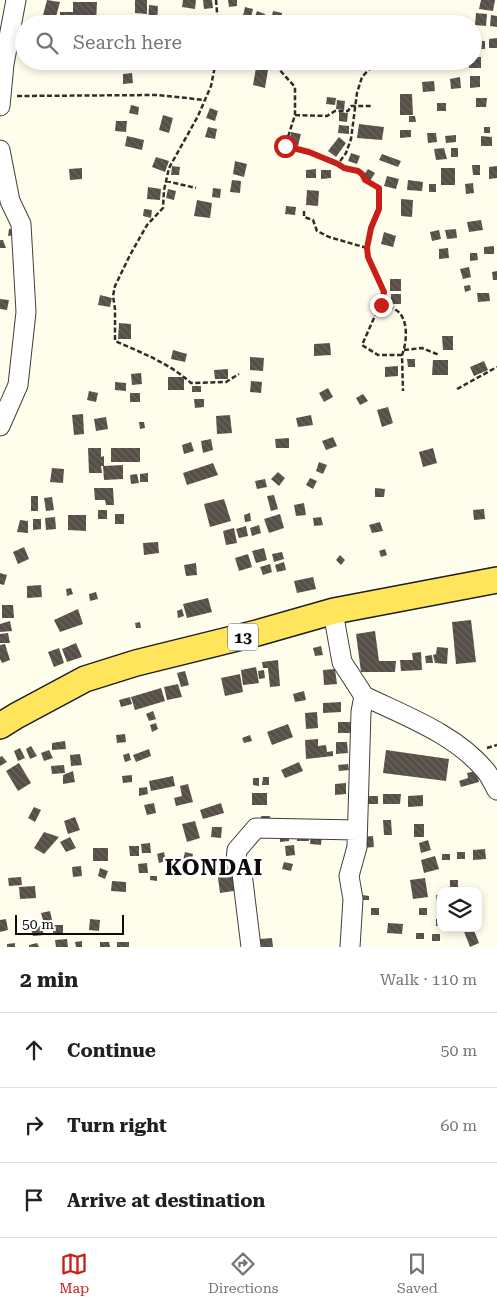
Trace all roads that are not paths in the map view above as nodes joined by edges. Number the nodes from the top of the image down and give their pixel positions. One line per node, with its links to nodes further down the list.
1 (16, 0): 2 (street)
2 (0, 101)
3 (0, 150): 4 (street)
4 (0, 426)
5 (497, 580): 6 (main road, 13)
6 (334, 611): 7 (street); 8 (main road, 13)
7 (364, 696): 9 (street); 10 (street)
8 (0, 726)
9 (497, 790)
10 (357, 830): 11 (street); 12 (street)
11 (251, 947)
12 (350, 947)

